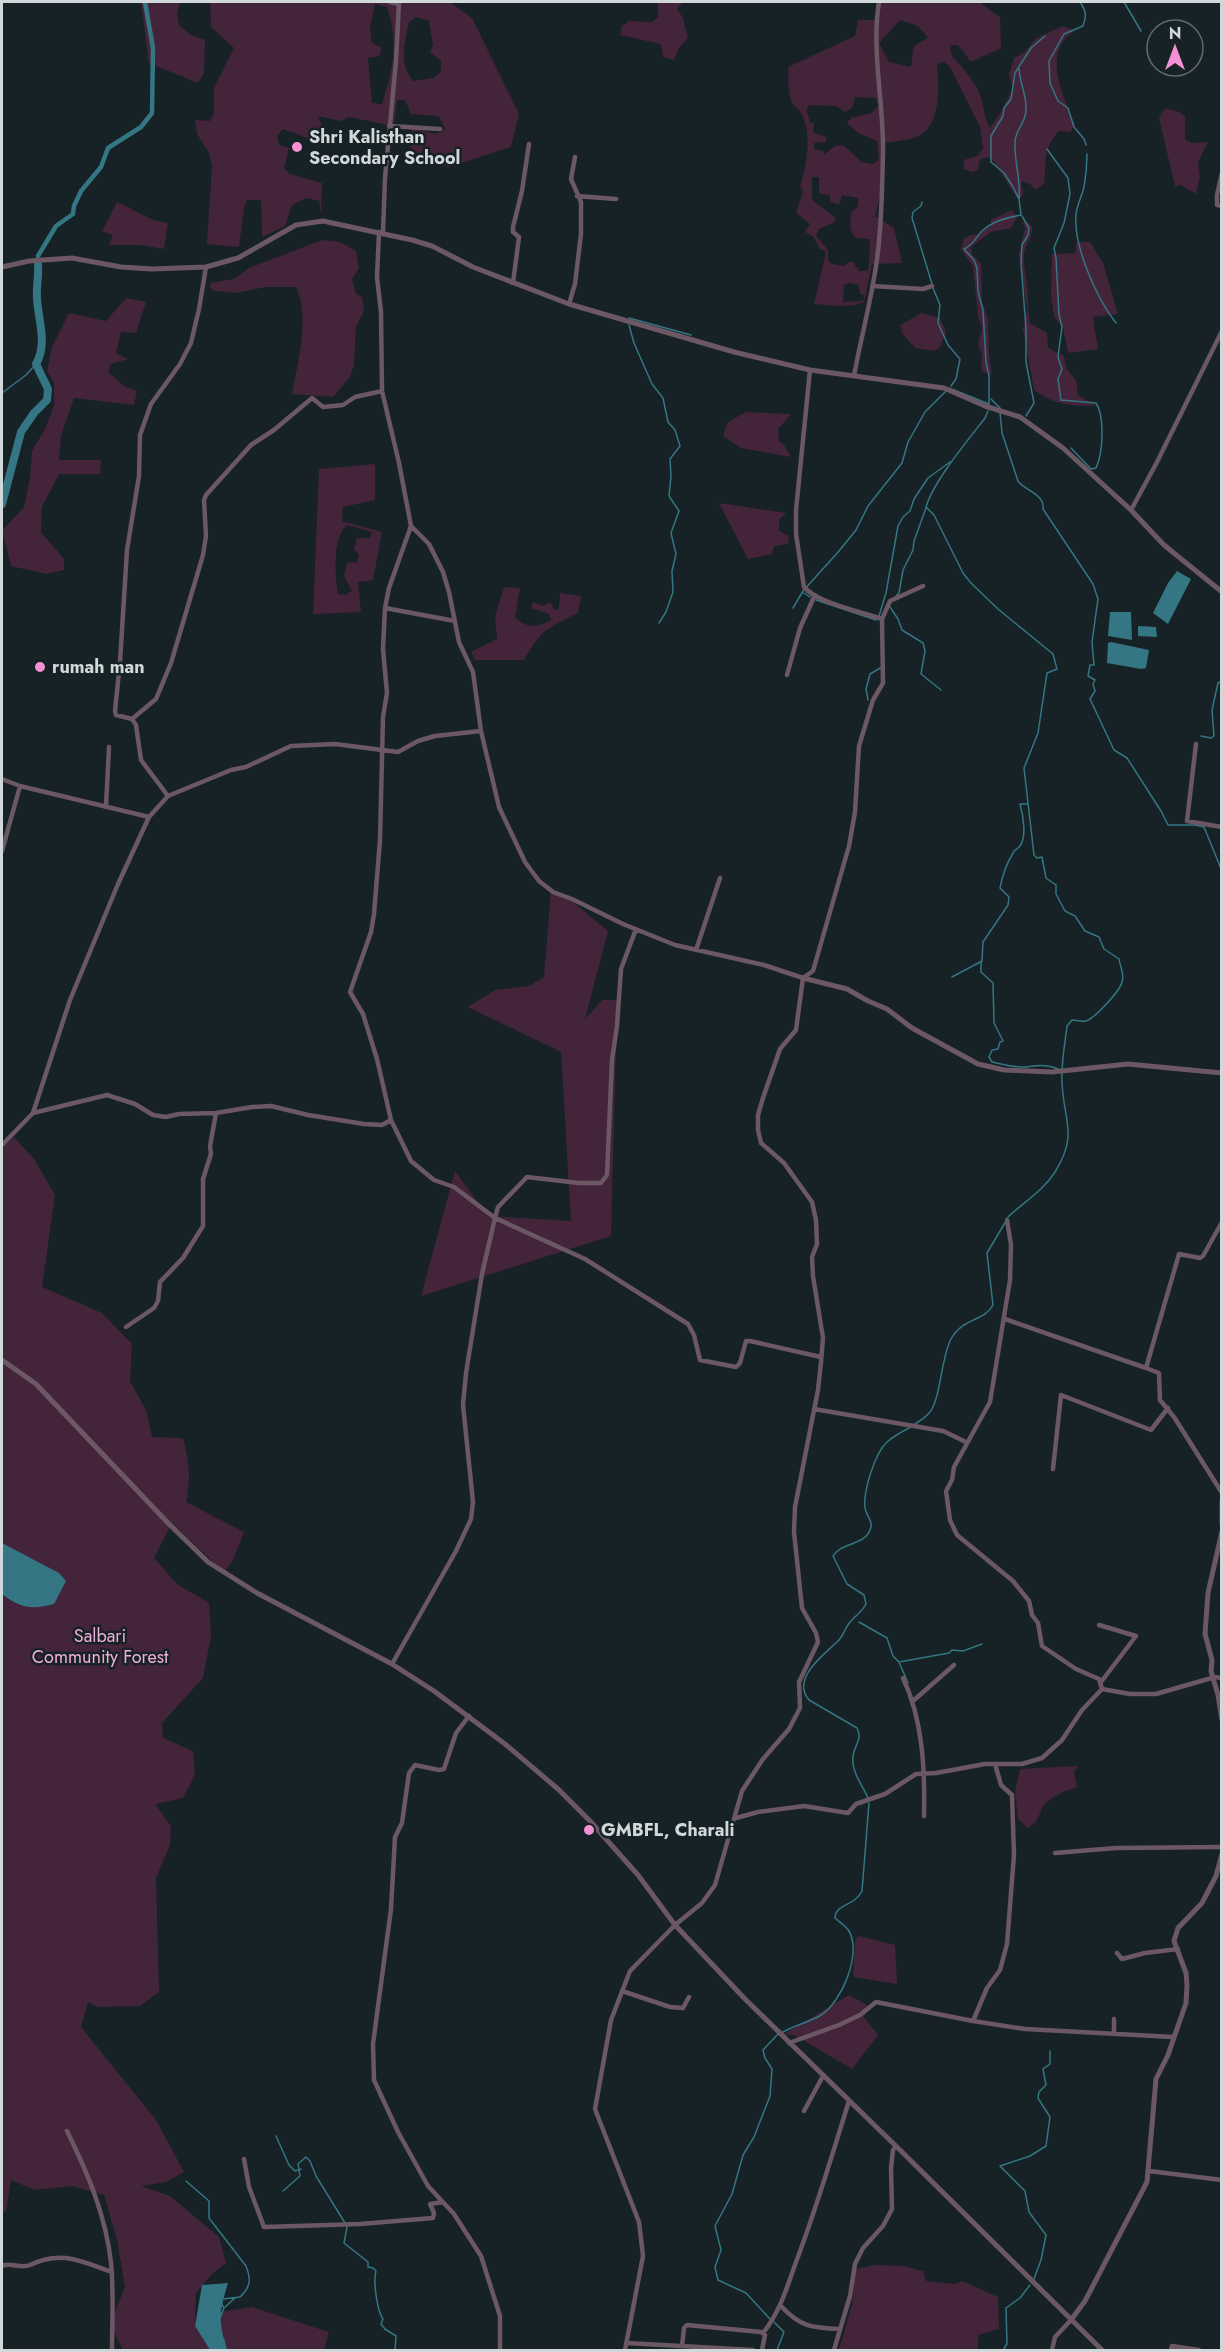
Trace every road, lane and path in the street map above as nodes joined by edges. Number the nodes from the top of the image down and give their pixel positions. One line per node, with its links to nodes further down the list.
1 (390, 2): 3 (street)
2 (879, 2): 16 (street)
3 (399, 3): 4 (street)
4 (389, 126): 5 (street); 12 (street)
5 (440, 129)
6 (529, 144): 15 (street)
7 (575, 157): 9 (street)
8 (1221, 173): 11 (street)
9 (577, 196): 10 (street); 18 (street)
10 (616, 199)
11 (1221, 206)
12 (381, 232): 14 (street); 15 (street); 22 (street)
13 (2, 267): 14 (street)
14 (206, 267): 32 (street)
15 (513, 283): 18 (street)
16 (872, 286): 17 (street); 21 (street)
17 (932, 286)
18 (569, 304): 20 (street)
19 (1221, 331): 23 (street)
20 (810, 370): 21 (street); 27 (street)
21 (854, 376): 23 (street)
22 (382, 390): 24 (street); 32 (street)
23 (1131, 510): 26 (street)
24 (411, 526): 28 (street); 30 (street)
25 (923, 586): 29 (street)
26 (1221, 592)
27 (815, 595): 29 (street); 31 (street)
28 (385, 608): 30 (street); 36 (street)
29 (877, 617): 47 (street)
30 (455, 621): 33 (street)
31 (788, 675)
32 (132, 719): 39 (street)
33 (481, 731): 36 (street); 45 (street)
34 (1196, 744): 42 (street)
35 (109, 747): 40 (street)
36 (382, 751): 39 (street); 51 (street)
37 (2, 779): 38 (street)
38 (20, 786): 40 (street); 43 (street)
39 (168, 796): 41 (street)
40 (106, 806): 41 (street)
41 (148, 817): 49 (street)
42 (1221, 827)
43 (2, 850)
44 (720, 878): 46 (street)
45 (636, 929): 46 (street); 53 (street)
46 (696, 950): 47 (street)
47 (803, 978): 48 (street); 58 (street)
48 (1221, 1073)
49 (33, 1113): 50 (street); 52 (street)
50 (216, 1113): 51 (street); 57 (street)
51 (390, 1120): 53 (street)
52 (2, 1145)
53 (495, 1218): 58 (street); 70 (street)
54 (1007, 1220): 56 (street)
55 (1221, 1222): 60 (street)
56 (1005, 1319): 60 (street); 63 (street)
57 (126, 1327)
58 (821, 1357): 62 (street)
59 (2, 1360): 70 (street)
60 (1146, 1368): 61 (street)
61 (1168, 1408): 64 (street); 65 (street)
62 (814, 1409): 63 (street); 83 (street)
63 (966, 1442): 75 (street)
64 (1053, 1469)
65 (1221, 1493)
66 (1221, 1501): 67 (street)
67 (1221, 1524)
68 (1221, 1531): 73 (street)
69 (1099, 1625): 75 (street)
70 (392, 1664): 78 (street)
71 (954, 1665): 77 (street)
72 (903, 1678): 77 (street)
73 (1213, 1678): 74 (street); 76 (street); 79 (street)
74 (1221, 1678)
75 (1101, 1682): 76 (street)
76 (1102, 1689): 80 (street)
77 (913, 1701): 81 (street)
78 (469, 1716): 87 (street); 105 (street)
79 (1221, 1720)
80 (995, 1764): 81 (street); 93 (street)
81 (925, 1773): 82 (street); 83 (street)
82 (924, 1816)
83 (736, 1818): 87 (street)
84 (1221, 1847): 85 (street)
85 (1055, 1853)
86 (1221, 1854): 88 (street)
87 (675, 1925): 90 (street); 96 (street)
88 (1178, 1949): 89 (street); 95 (street)
89 (1117, 1953)
90 (622, 1991): 91 (street); 112 (street)
91 (689, 1997)
92 (1114, 2019): 94 (street)
93 (973, 2021): 94 (street); 96 (street)
94 (1114, 2033): 95 (street)
95 (1173, 2037): 103 (street)
96 (789, 2043): 97 (street)
97 (823, 2076): 98 (street); 99 (street)
98 (849, 2101): 101 (street); 108 (street)
99 (804, 2111)
100 (68, 2132): 107 (street)
101 (896, 2146): 109 (street); 110 (street)
102 (244, 2159): 105 (street)
103 (1149, 2171): 104 (street); 109 (street)
104 (1221, 2180)
105 (443, 2202): 115 (street)
106 (2, 2266): 107 (street)
107 (112, 2272): 114 (street)
108 (780, 2305): 110 (street); 111 (street)
109 (1071, 2320): 120 (street); 121 (street)
110 (840, 2329): 119 (street)
111 (764, 2333): 113 (street); 118 (street)
112 (626, 2343): 113 (street); 116 (street)
113 (682, 2346): 117 (street)
114 (112, 2350)
115 (500, 2350)
116 (625, 2350)
117 (753, 2350)
118 (762, 2350)
119 (834, 2350)
120 (1053, 2350)
121 (1102, 2350)
122 (1171, 2350): 123 (street)
123 (1199, 2350)

